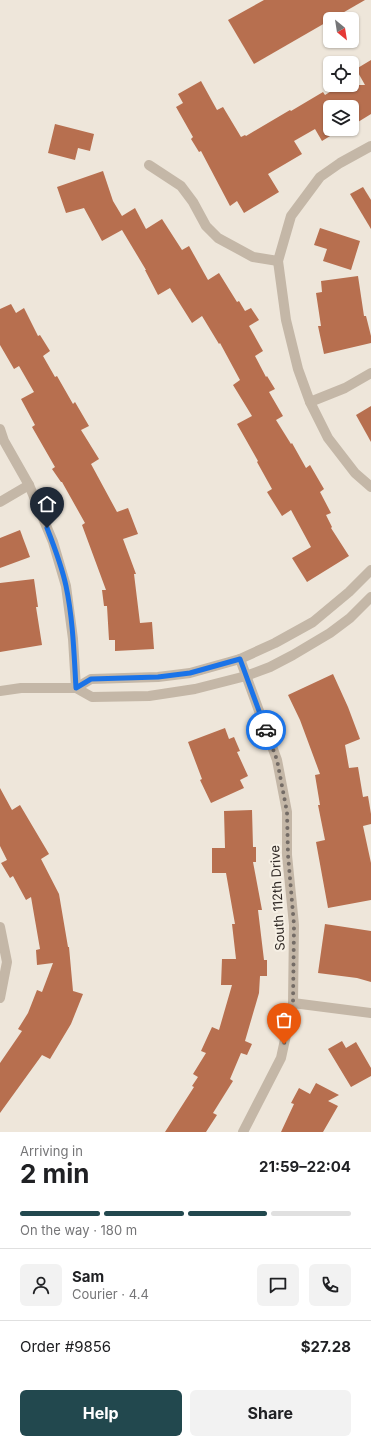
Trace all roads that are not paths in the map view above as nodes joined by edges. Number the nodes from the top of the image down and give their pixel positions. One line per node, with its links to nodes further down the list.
1 (371, 146): 3 (street)
2 (149, 165): 3 (street)
3 (278, 260): 5 (street)
4 (371, 373): 5 (street)
5 (310, 402): 8 (street)
6 (0, 429): 7 (street)
7 (29, 485): 9 (street); 14 (street)
8 (371, 487)
9 (0, 502)
10 (371, 570): 12 (street)
11 (371, 597): 13 (street)
12 (240, 659): 13 (street, South 112th Drive); 14 (street)
13 (246, 676): 14 (street); 18 (street, South 112th Drive)
14 (76, 688): 15 (street)
15 (0, 691)
16 (0, 927): 17 (street)
17 (0, 998)
18 (293, 1003): 19 (street); 20 (street, South 112th Drive)
19 (371, 1013)
20 (243, 1132)

